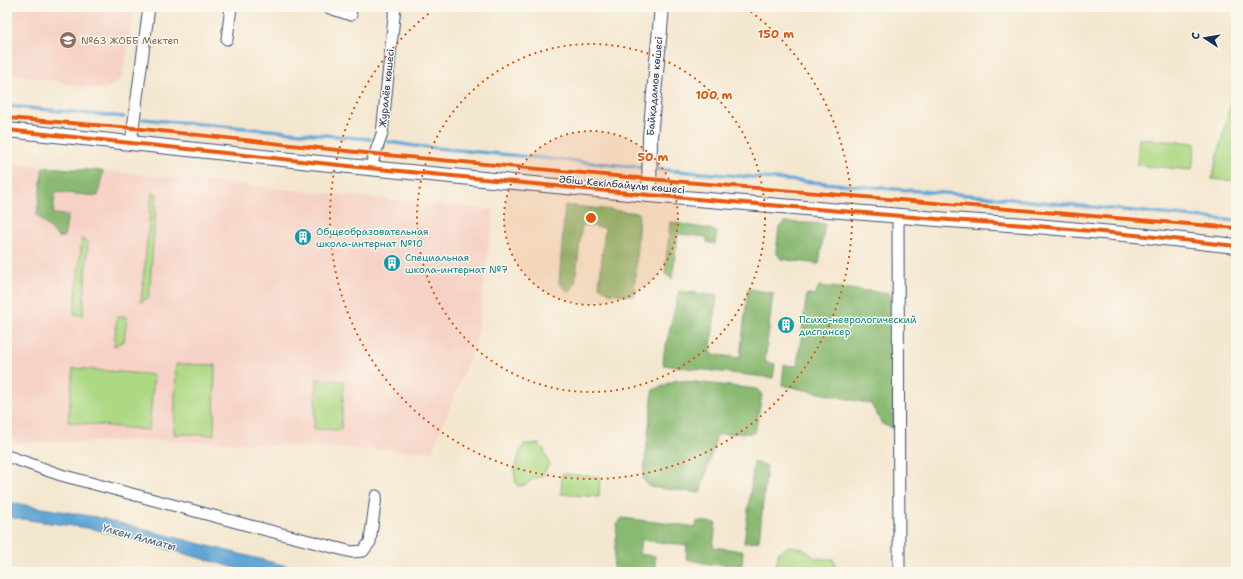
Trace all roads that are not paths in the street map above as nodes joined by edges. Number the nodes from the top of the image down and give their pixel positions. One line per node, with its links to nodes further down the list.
1 (149, 7): 9 (street)
2 (231, 7): 7 (street)
3 (327, 7): 6 (street)
4 (395, 7): 10 (street, Журалёв көшесі)
5 (662, 7): 11 (street, Байқадамов көшесі)
6 (351, 15)
7 (227, 39)
8 (7, 130): 9 (street, Әбіш Кекілбайұлы көшесі)
9 (131, 143): 10 (street, Әбіш Кекілбайұлы көшесі)
10 (370, 168): 11 (street, Әбіш Кекілбайұлы көшесі)
11 (649, 195): 12 (street, Әбіш Кекілбайұлы көшесі)
12 (898, 215): 13 (street, Әбіш Кекілбайұлы көшесі); 16 (street)
13 (1236, 246)
14 (7, 456): 15 (street)
15 (376, 496)
16 (900, 572)

